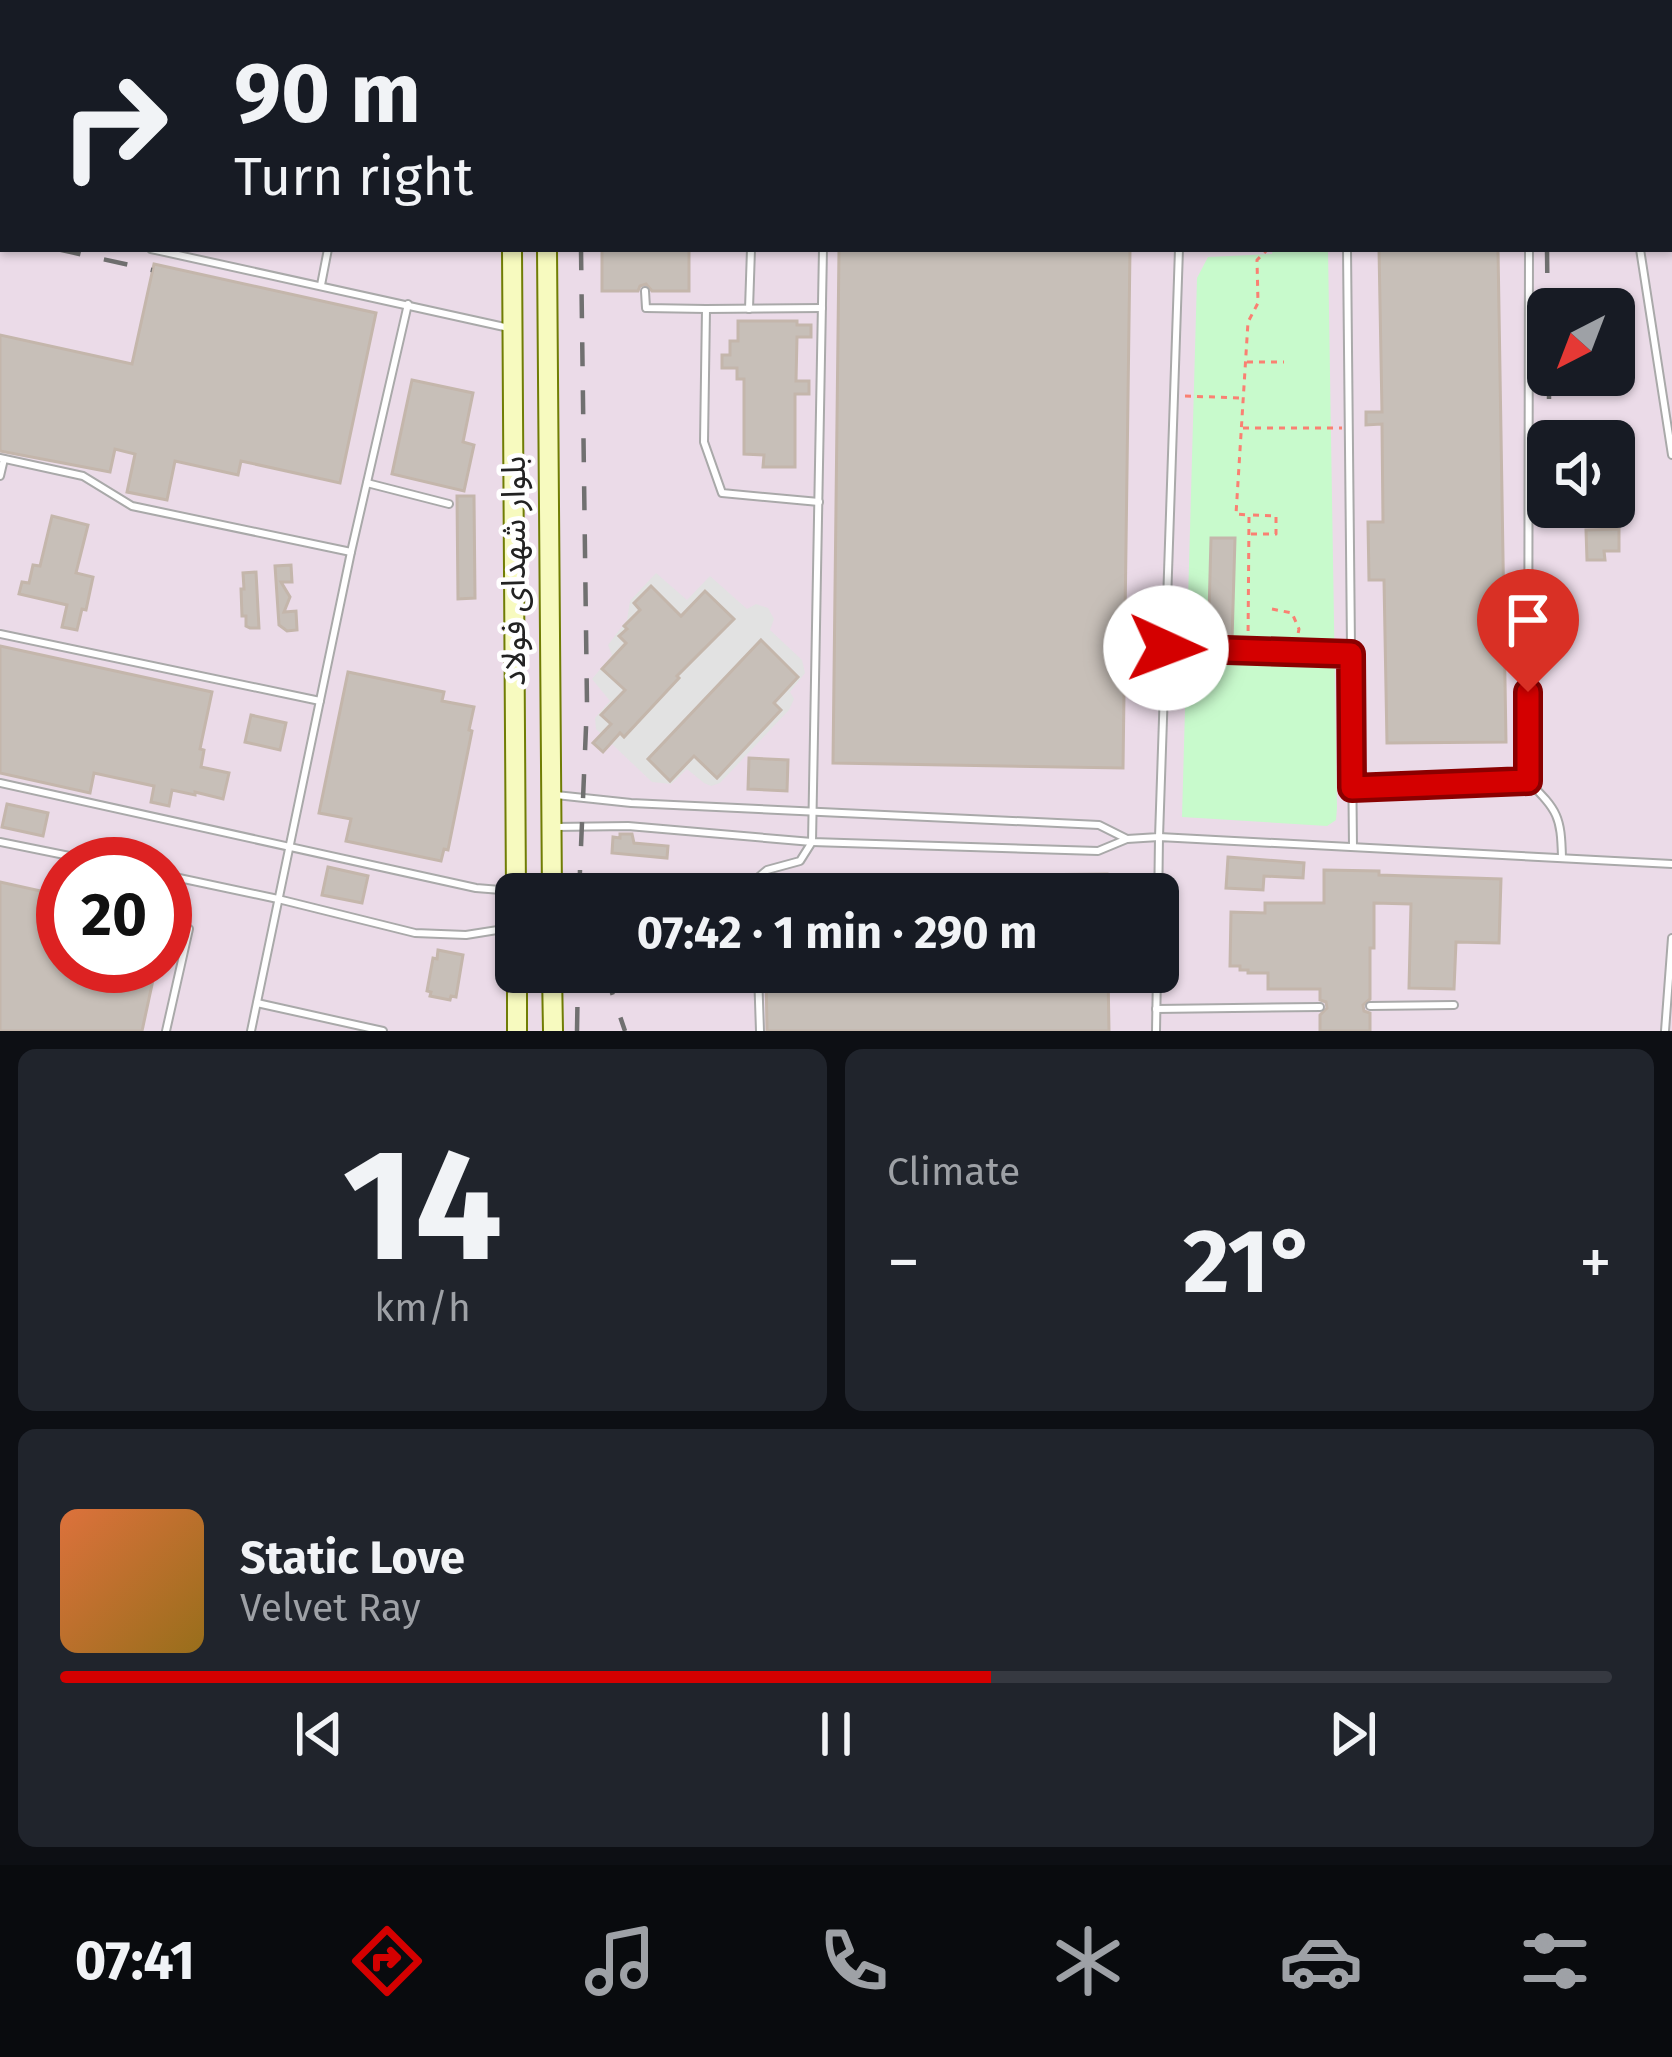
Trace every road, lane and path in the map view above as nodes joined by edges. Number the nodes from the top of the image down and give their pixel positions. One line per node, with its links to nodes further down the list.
1 (327, 252): 12 (lane)
2 (512, 252): 18 (street, بلوار شهدای فولاد)
3 (548, 252): 45 (street, بلوار شهدای فولاد)
4 (751, 252): 15 (lane)
5 (823, 252): 16 (lane)
6 (1179, 252): 21 (lane)
7 (1265, 252): 19 (path)
8 (1346, 252): 24 (lane)
9 (1529, 252): 41 (lane)
10 (1640, 252): 25 (lane)
11 (195, 254): 12 (lane)
12 (321, 286): 14 (lane)
13 (645, 291): 17 (lane)
14 (409, 304): 18 (lane); 28 (lane)
15 (749, 308): 16 (lane); 17 (lane)
16 (822, 308): 29 (lane)
17 (706, 309): 29 (lane)
18 (512, 329): 44 (street, بلوار شهدای فولاد)
19 (1246, 362): 20 (path); 22 (path)
20 (1284, 362)
21 (1174, 395): 22 (path); 36 (lane)
22 (1243, 398): 23 (path)
23 (1241, 428): 24 (path); 31 (path)
24 (1348, 428): 39 (lane)
25 (1672, 455)
26 (2, 458): 27 (lane); 33 (lane)
27 (0, 476)
28 (367, 483): 30 (lane); 33 (lane)
29 (819, 502): 46 (lane)
30 (449, 504)
31 (1250, 515): 32 (path); 32 (path)
32 (1249, 534): 37 (path)
33 (351, 551): 40 (lane)
34 (1272, 609): 38 (path)
35 (0, 634): 40 (lane)
36 (1166, 648): 37 (lane); 49 (lane)
37 (1248, 651): 38 (lane)
38 (1295, 652): 39 (lane)
39 (1351, 654): 43 (lane)
40 (320, 701): 53 (lane)
41 (1528, 781): 43 (lane); 56 (lane)
42 (0, 783): 53 (lane)
43 (1352, 788): 54 (lane)
44 (515, 794): 45 (street); 48 (street, بلوار شهدای فولاد)
45 (551, 795): 46 (lane); 47 (street, بلوار شهدای فولاد)
46 (813, 811): 50 (lane); 52 (lane)
47 (551, 826): 48 (street); 52 (lane); 59 (street, بلوار شهدای فولاد)
48 (516, 827): 58 (street, بلوار شهدای فولاد)
49 (1159, 836): 50 (lane); 54 (lane); 61 (lane)
50 (1127, 839): 52 (lane)
51 (0, 842): 55 (lane)
52 (812, 842): 60 (lane)
53 (290, 846): 63 (lane); 64 (lane)
54 (1353, 847): 56 (lane)
55 (36, 849)
56 (1562, 858): 57 (lane)
57 (1672, 864)
58 (516, 873)
59 (552, 873)
60 (763, 873)
61 (1159, 873)
62 (192, 881): 64 (lane)
63 (495, 890)
64 (278, 899): 65 (lane); 72 (lane)
65 (495, 930)
66 (1672, 938): 84 (lane)
67 (174, 993): 77 (lane)
68 (517, 993): 80 (street)
69 (552, 993): 81 (street)
70 (758, 993): 82 (lane)
71 (1156, 993): 76 (lane)
72 (257, 1004): 78 (lane); 79 (lane)
73 (1454, 1005): 74 (lane)
74 (1370, 1006)
75 (1319, 1007): 76 (lane)
76 (1156, 1009): 83 (lane)
77 (166, 1031)
78 (251, 1031)
79 (383, 1031)
80 (517, 1031)
81 (553, 1031)
82 (757, 1031)
83 (1156, 1031)
84 (1665, 1031)

